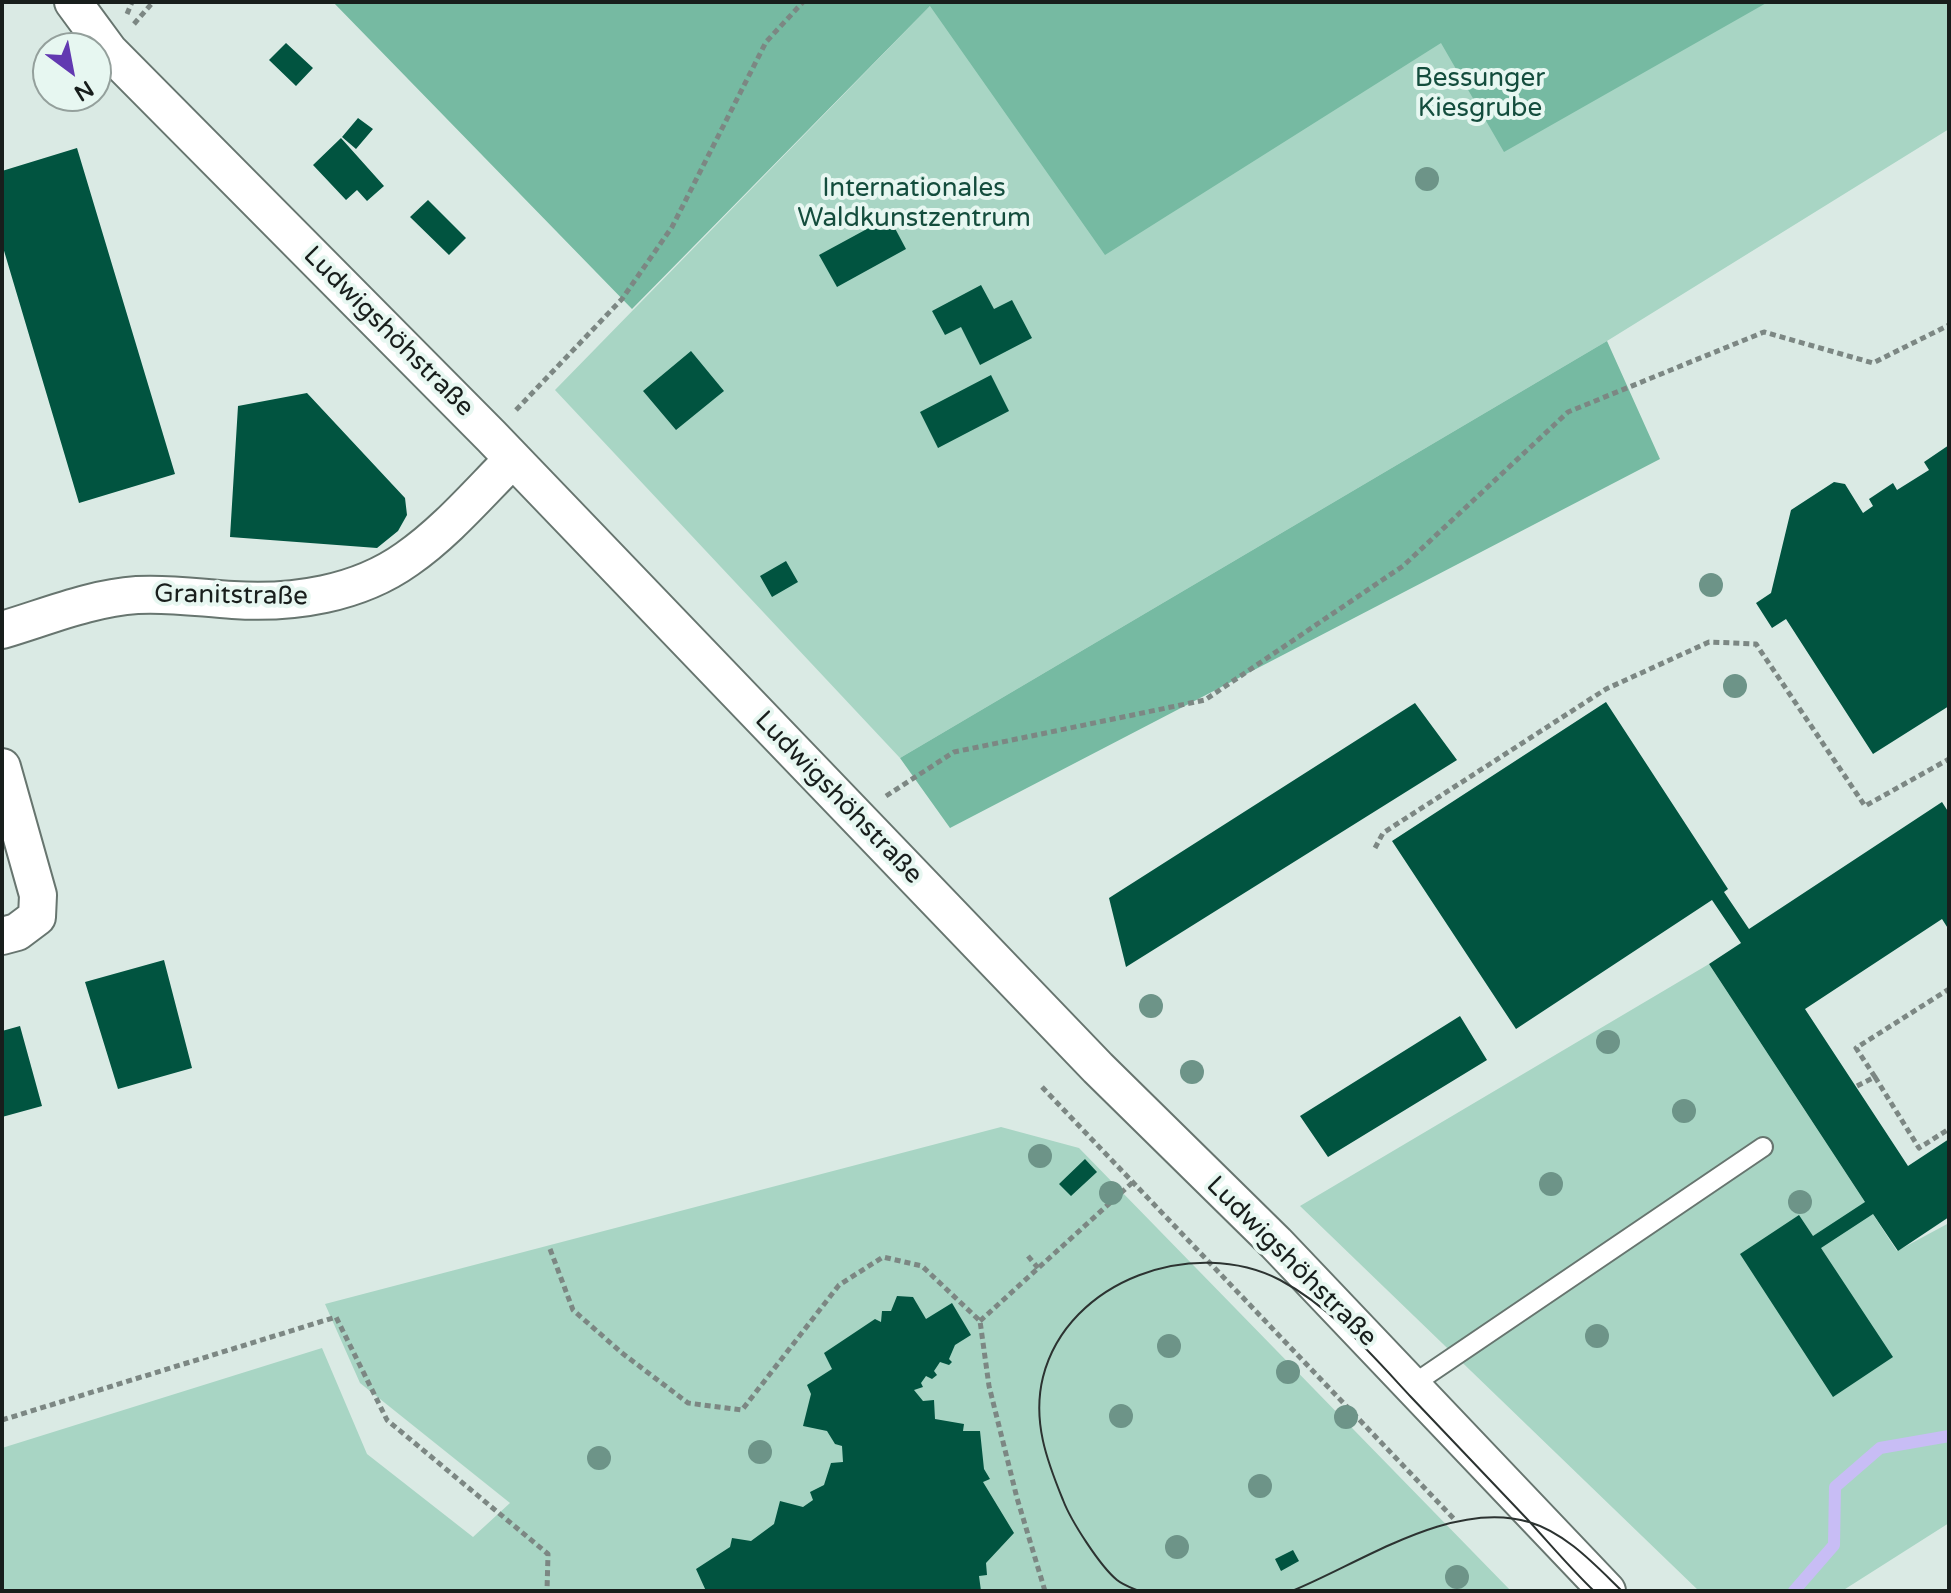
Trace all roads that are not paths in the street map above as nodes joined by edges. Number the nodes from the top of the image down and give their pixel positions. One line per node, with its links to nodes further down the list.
1 (73, 2): 2 (street, Ludwigshöhstraße)
2 (502, 448): 3 (street, Granitstraße); 7 (street, Ludwigshöhstraße)
3 (2, 630)
4 (2, 767): 5 (street)
5 (2, 936)
6 (1763, 1147): 7 (lane)
7 (1412, 1385): 8 (street, Ludwigshöhstraße)
8 (1607, 1591)

